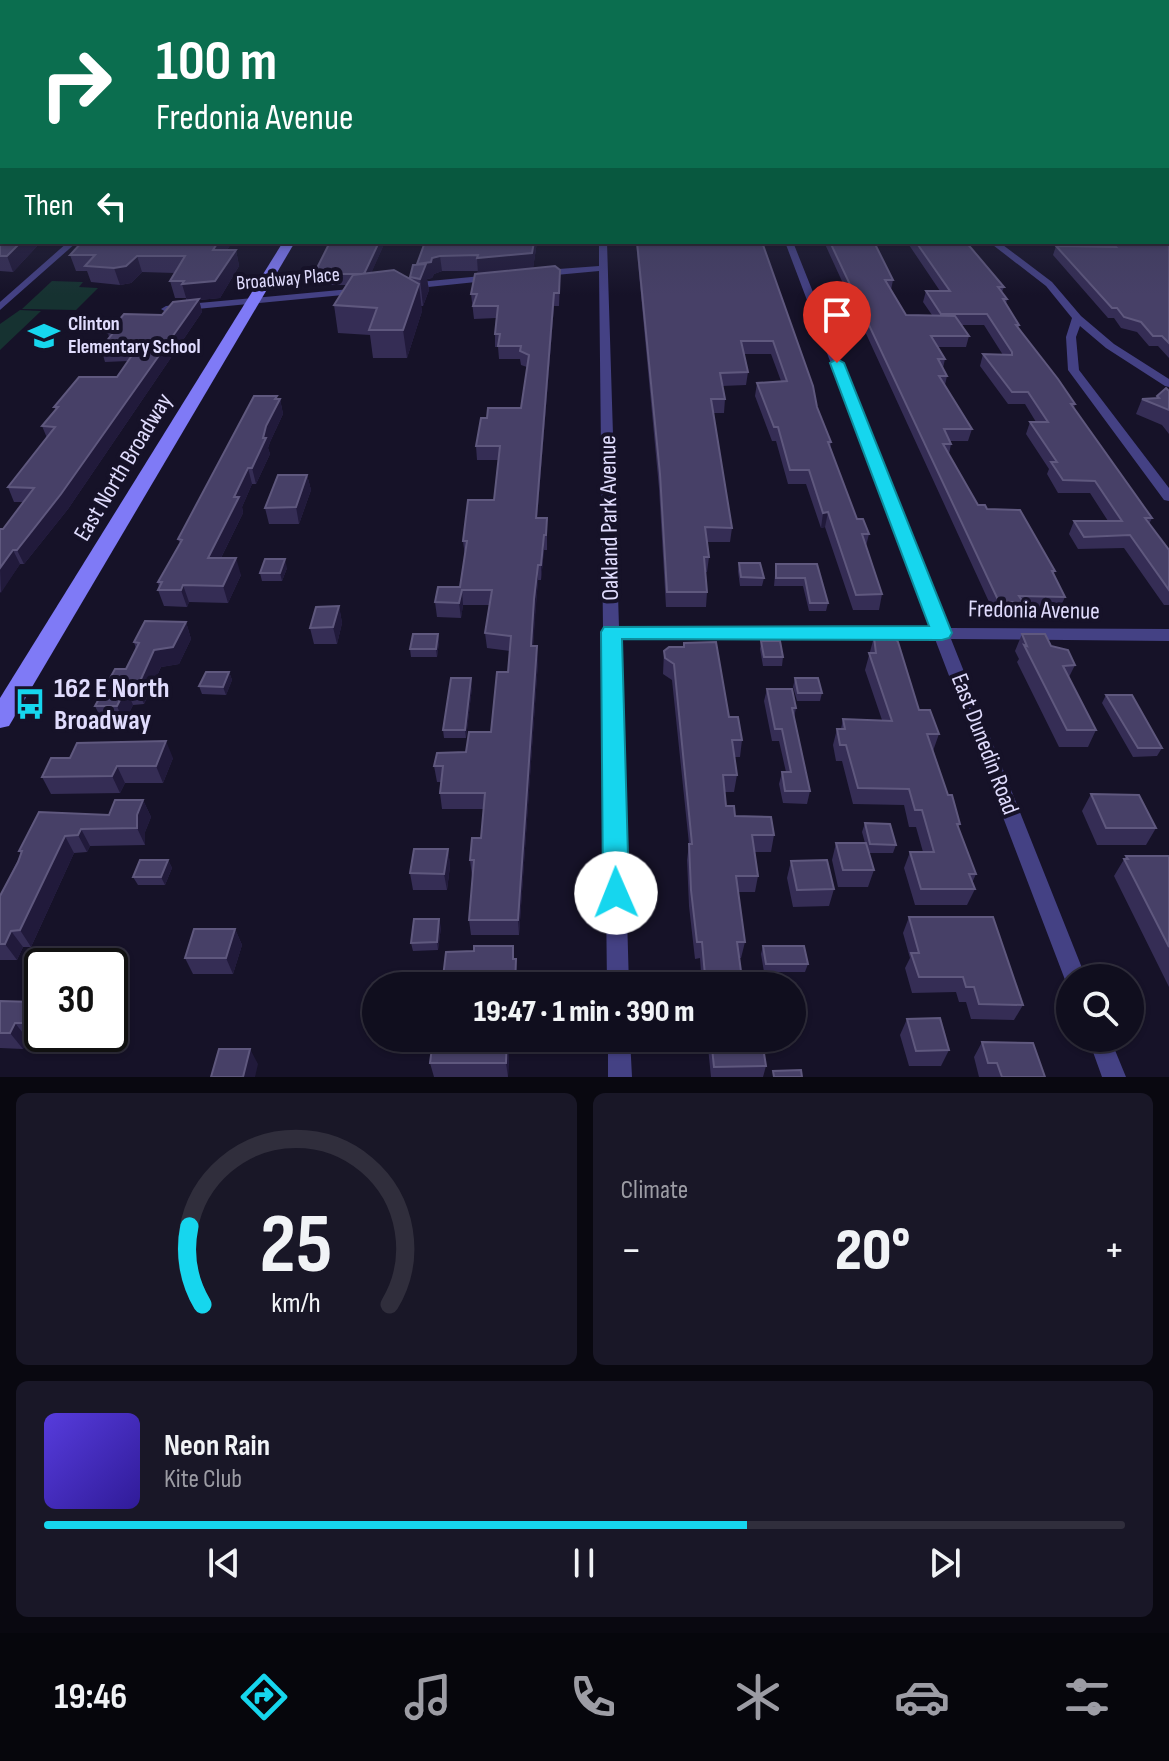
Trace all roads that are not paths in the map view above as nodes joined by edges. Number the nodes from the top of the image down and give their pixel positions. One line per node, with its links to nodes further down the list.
1 (71, 244): 12 (street)
2 (288, 244): 11 (main road, East North Broadway)
3 (603, 244): 6 (street, Oakland Park Avenue)
4 (790, 244): 18 (street, East Dunedin Road)
5 (996, 244): 14 (street)
6 (604, 268): 7 (street); 17 (street, Oakland Park Avenue)
7 (528, 275)
8 (498, 278): 9 (street)
9 (391, 288)
10 (376, 289): 11 (street, Broadway Place)
11 (254, 300): 13 (street, Broadway Place); 20 (main road, East North Broadway)
12 (0, 307)
13 (166, 309)
14 (1077, 318): 15 (street); 16 (street)
15 (1169, 384)
16 (1169, 497)
17 (611, 632): 18 (street, Fredonia Avenue); 22 (street, Oakland Park Avenue)
18 (942, 633): 19 (street, Fredonia Avenue); 21 (street, East Dunedin Road)
19 (1169, 635)
20 (0, 719)
21 (1070, 964)
22 (618, 972)
23 (619, 1052): 25 (street)
24 (1104, 1052): 26 (street)
25 (620, 1077)
26 (1114, 1077)

